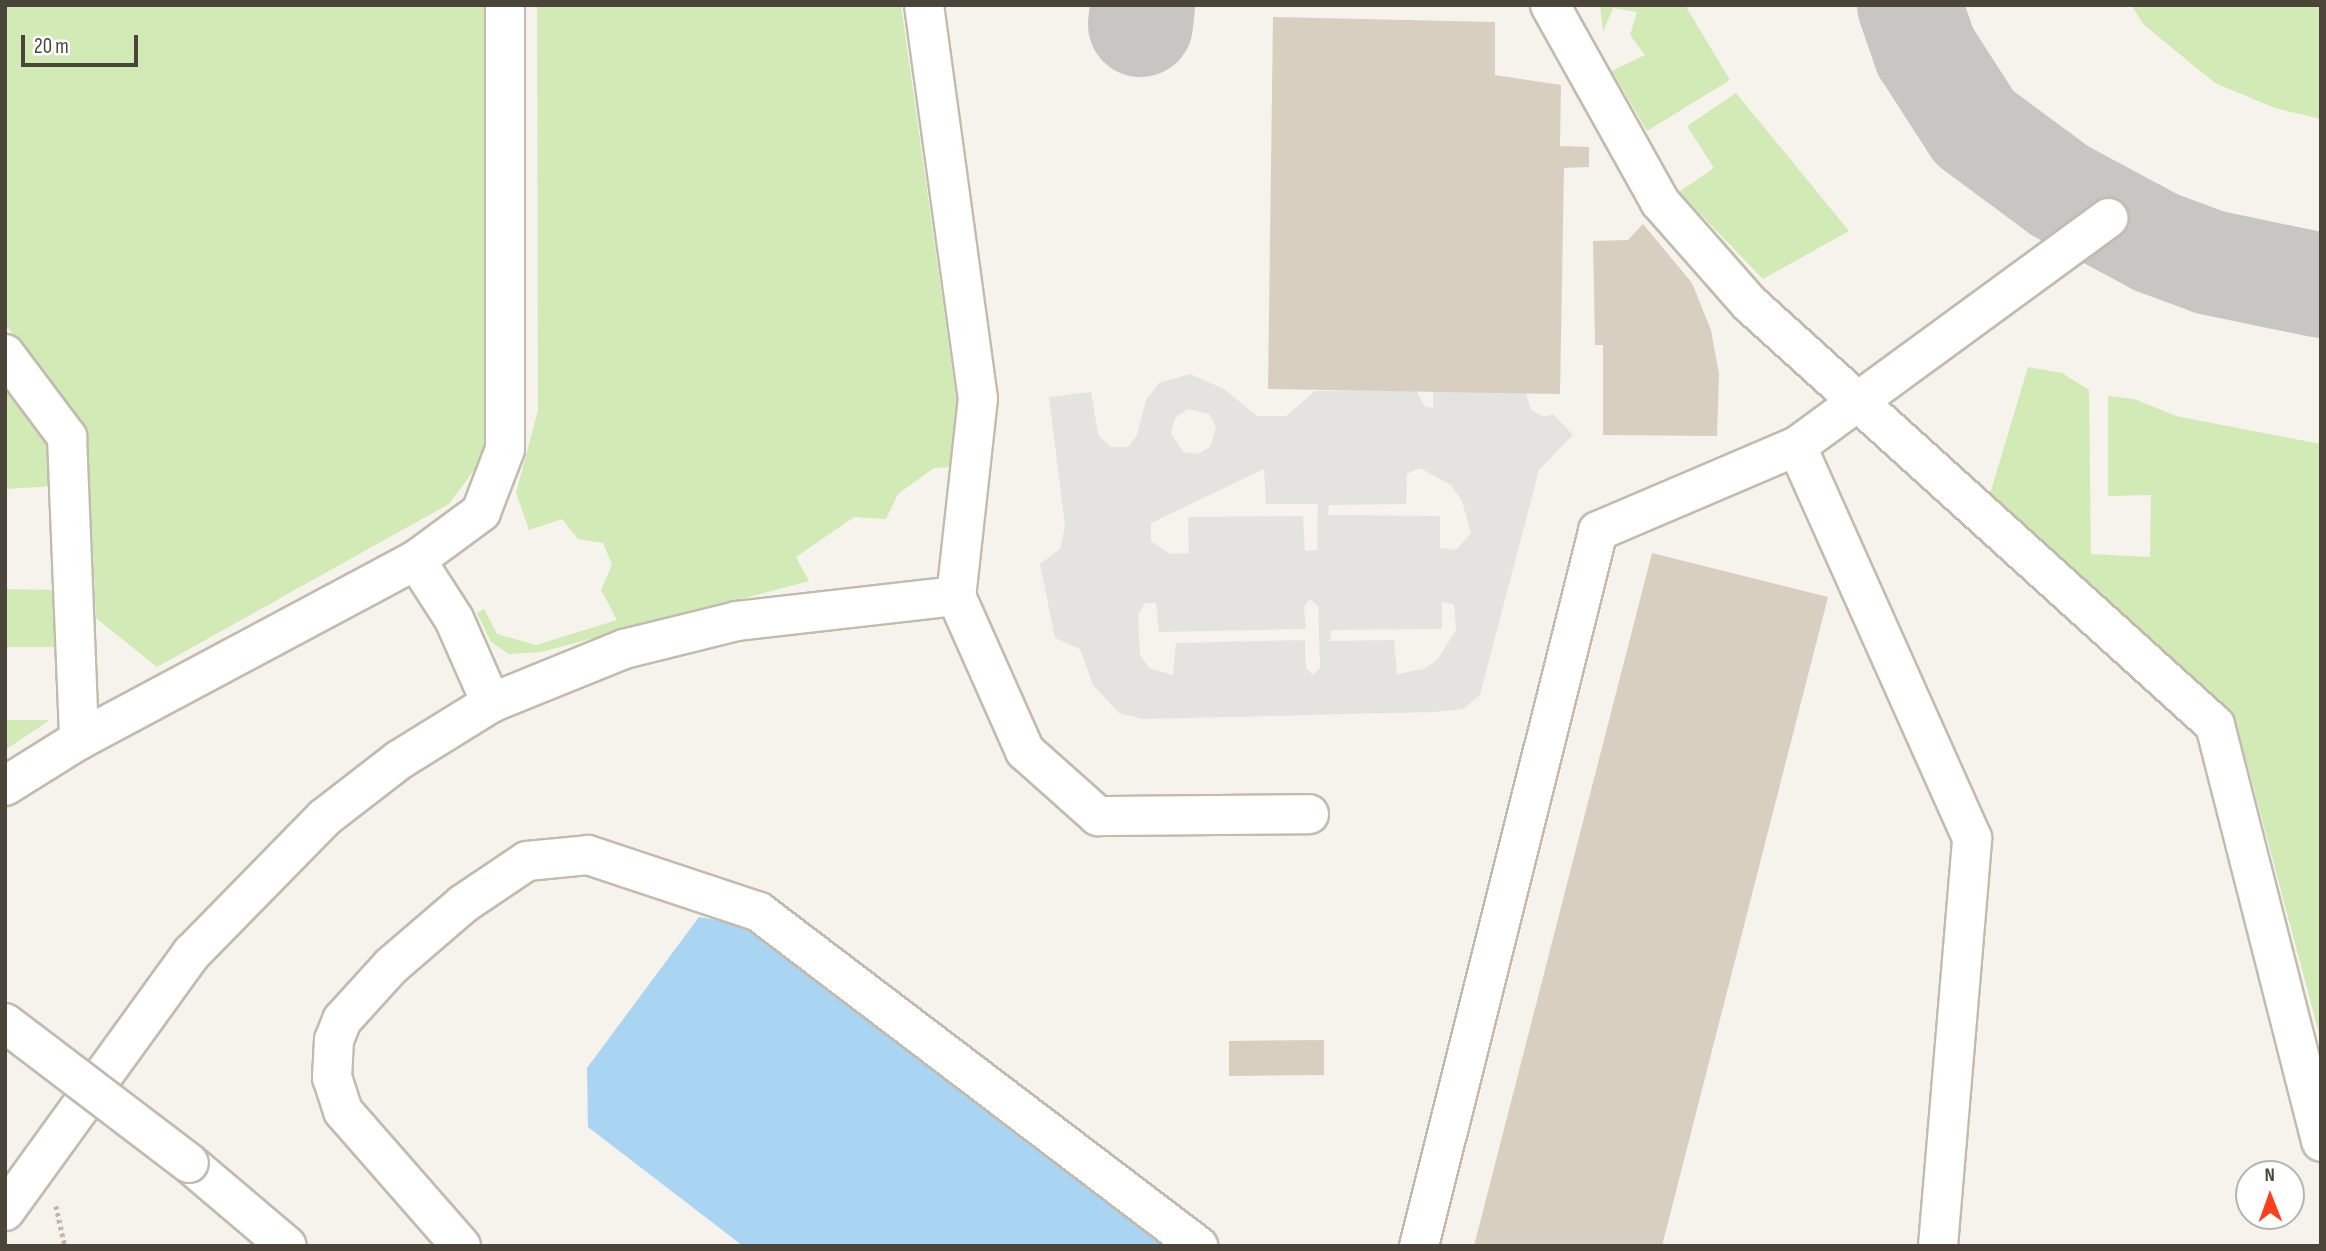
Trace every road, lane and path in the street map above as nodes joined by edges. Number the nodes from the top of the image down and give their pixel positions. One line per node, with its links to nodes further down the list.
1 (505, 5): 8 (lane)
2 (924, 5): 9 (lane)
3 (1550, 5): 6 (lane)
4 (2108, 218): 6 (lane)
5 (5, 354): 11 (lane)
6 (1857, 400): 7 (lane); 15 (lane)
7 (1797, 446): 20 (lane); 21 (lane)
8 (416, 559): 10 (lane); 11 (lane)
9 (956, 596): 10 (lane); 13 (lane)
10 (491, 703): 16 (lane)
11 (79, 740): 12 (lane)
12 (5, 786)
13 (1309, 814)
14 (5, 1023): 17 (lane, bridge)
15 (2321, 1142)
16 (5, 1211)
17 (287, 1246)
18 (461, 1246): 19 (lane)
19 (1198, 1246)
20 (1419, 1246)
21 (1938, 1246)

